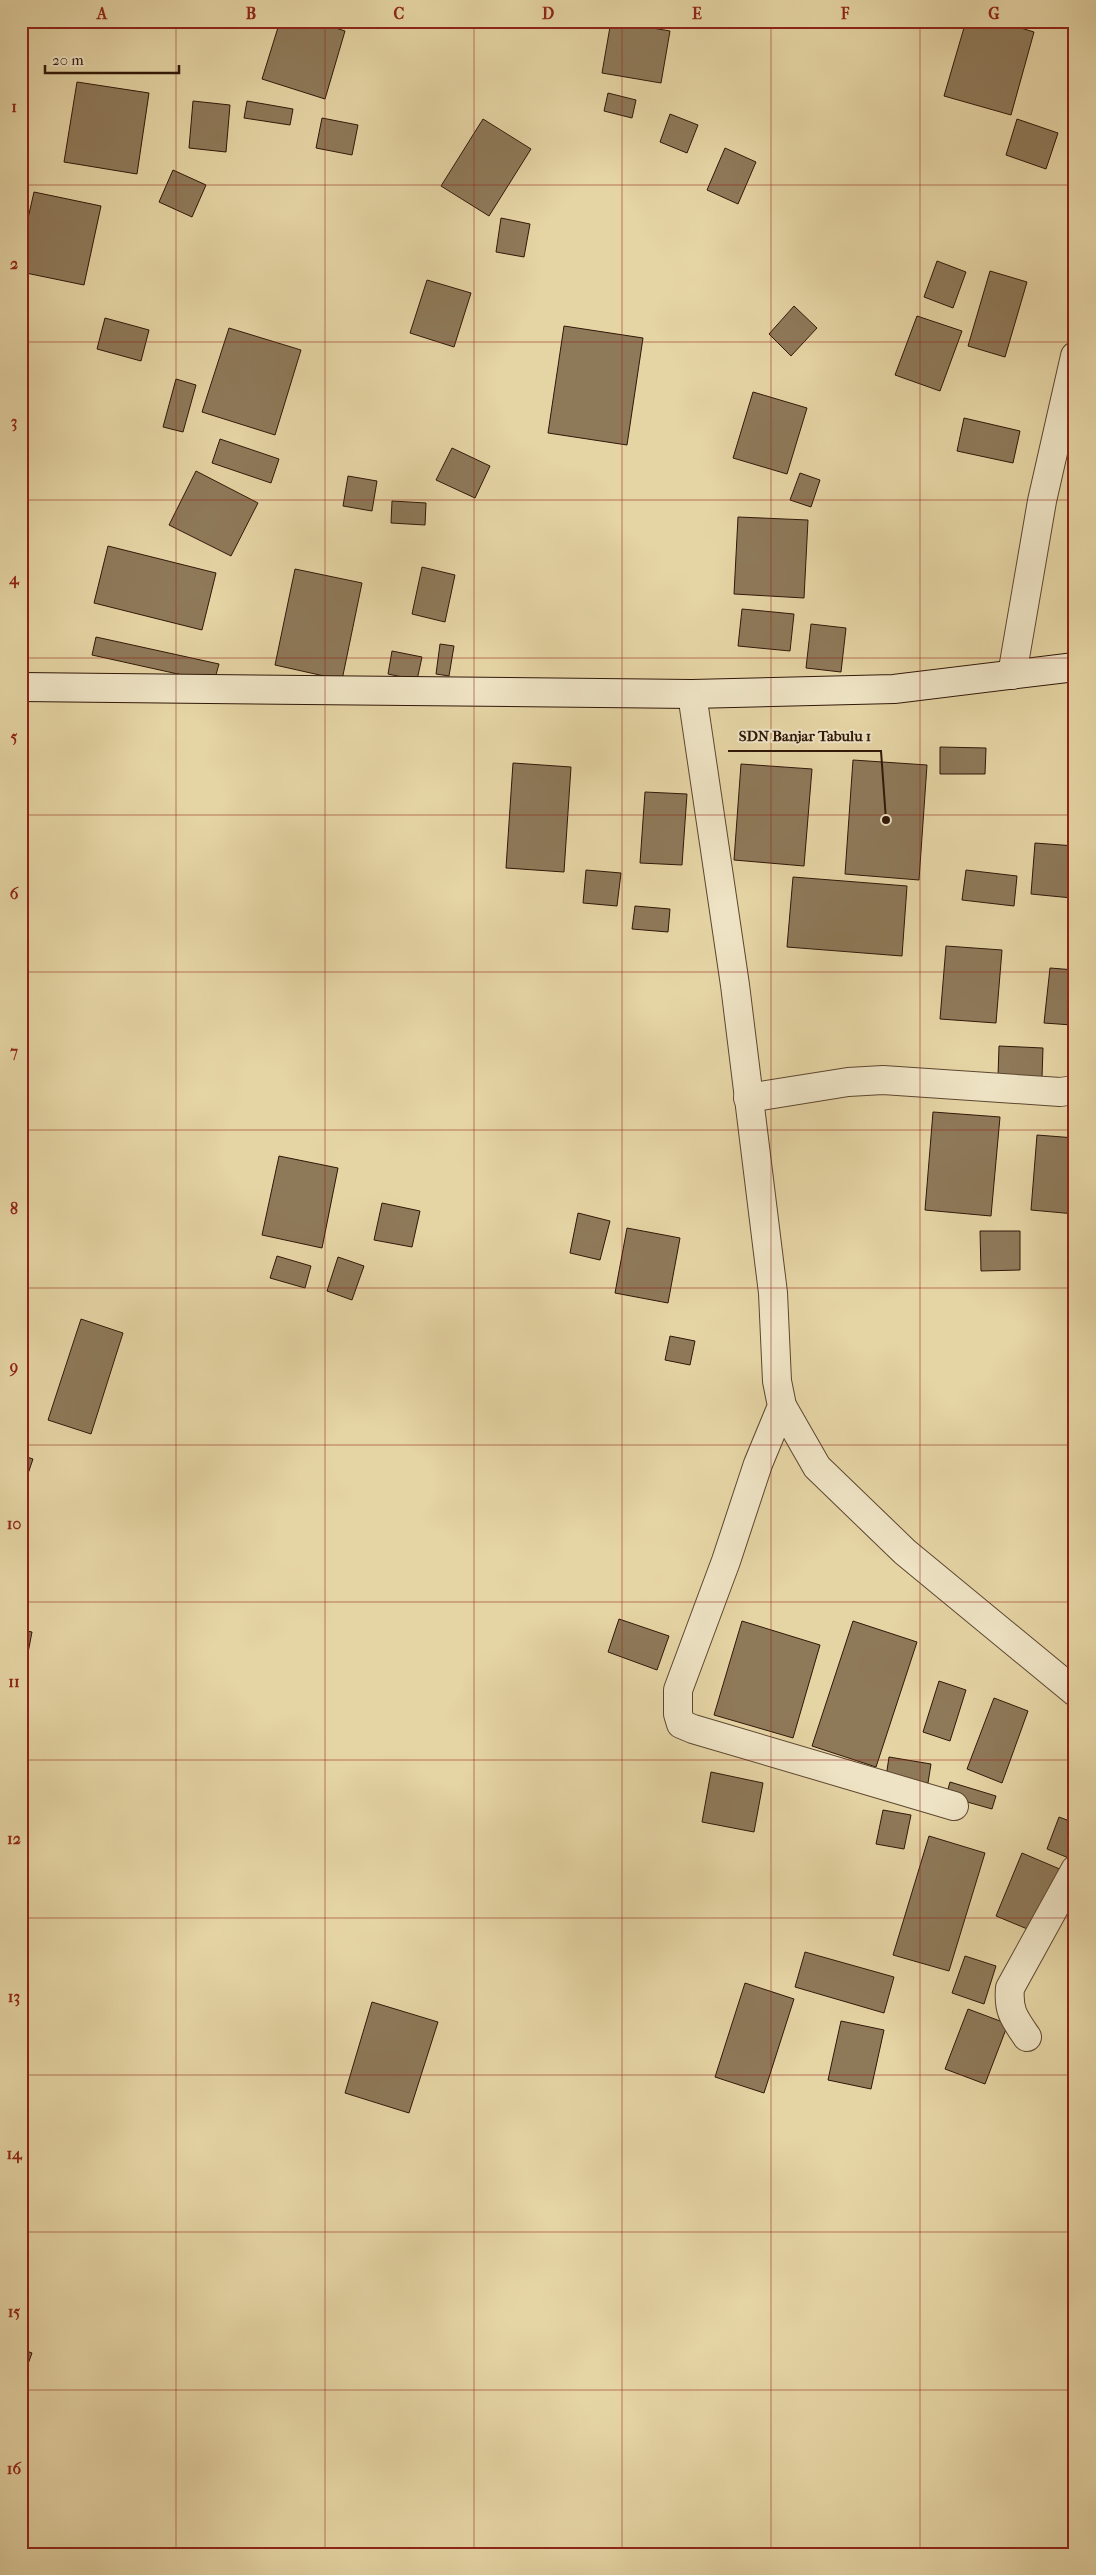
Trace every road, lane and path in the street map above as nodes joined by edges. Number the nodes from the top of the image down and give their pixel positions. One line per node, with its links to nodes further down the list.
1 (1075, 356): 3 (street)
2 (1075, 667): 3 (street)
3 (1012, 675): 5 (street)
4 (21, 687): 5 (street)
5 (692, 694): 7 (street)
6 (1075, 1090): 7 (street)
7 (748, 1098): 8 (street)
8 (782, 1406): 9 (street); 10 (street)
9 (1075, 1692)
10 (954, 1806)
11 (1075, 1870): 12 (street)
12 (1027, 2037)

